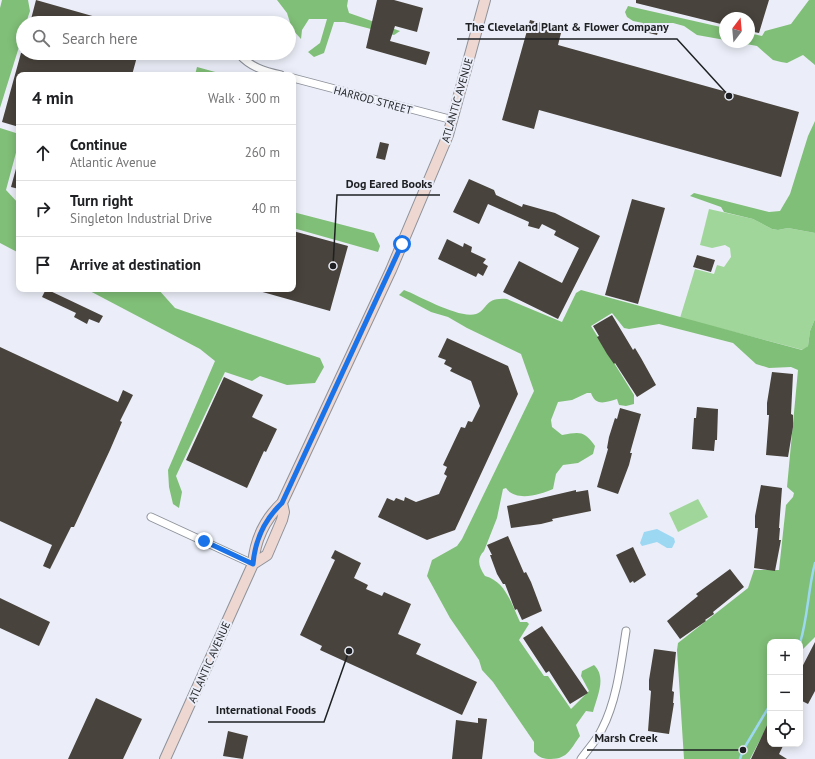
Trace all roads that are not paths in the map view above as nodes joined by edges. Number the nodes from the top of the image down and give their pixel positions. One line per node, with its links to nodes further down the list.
1 (485, 0): 5 (main road, ATLANTIC AVENUE)
2 (244, 60): 3 (street)
3 (271, 72)
4 (296, 79): 5 (street, HARROD STREET)
5 (453, 120): 7 (main road, ATLANTIC AVENUE)
6 (151, 517): 7 (street)
7 (253, 564): 9 (main road, ATLANTIC AVENUE)
8 (626, 631): 10 (street)
9 (165, 759)
10 (581, 759)

